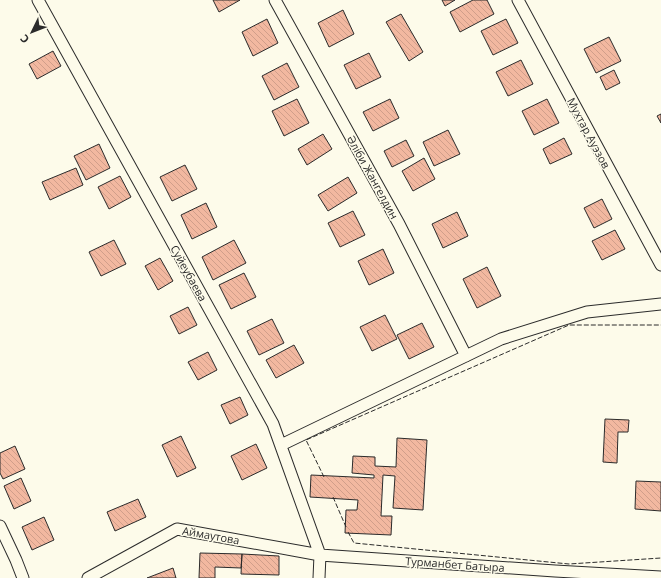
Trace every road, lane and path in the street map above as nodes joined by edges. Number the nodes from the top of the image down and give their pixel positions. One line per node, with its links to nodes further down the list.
1 (38, 0): 7 (street, Суйеубаева)
2 (275, 0): 6 (street, Әліби Жангелдин)
3 (518, 0): 4 (street, Мухтар Ауэзов)
4 (661, 265)
5 (661, 304): 6 (street)
6 (466, 356): 7 (street)
7 (281, 445): 9 (street, Суйеубаева)
8 (0, 526): 12 (street)
9 (320, 555): 10 (street, Турманбет Батыра); 13 (street, Аймаутова); 14 (street, Суйеубаева)
10 (555, 575): 11 (street, Турманбет Батыра)
11 (661, 576)
12 (23, 578)
13 (88, 578)
14 (320, 578)

